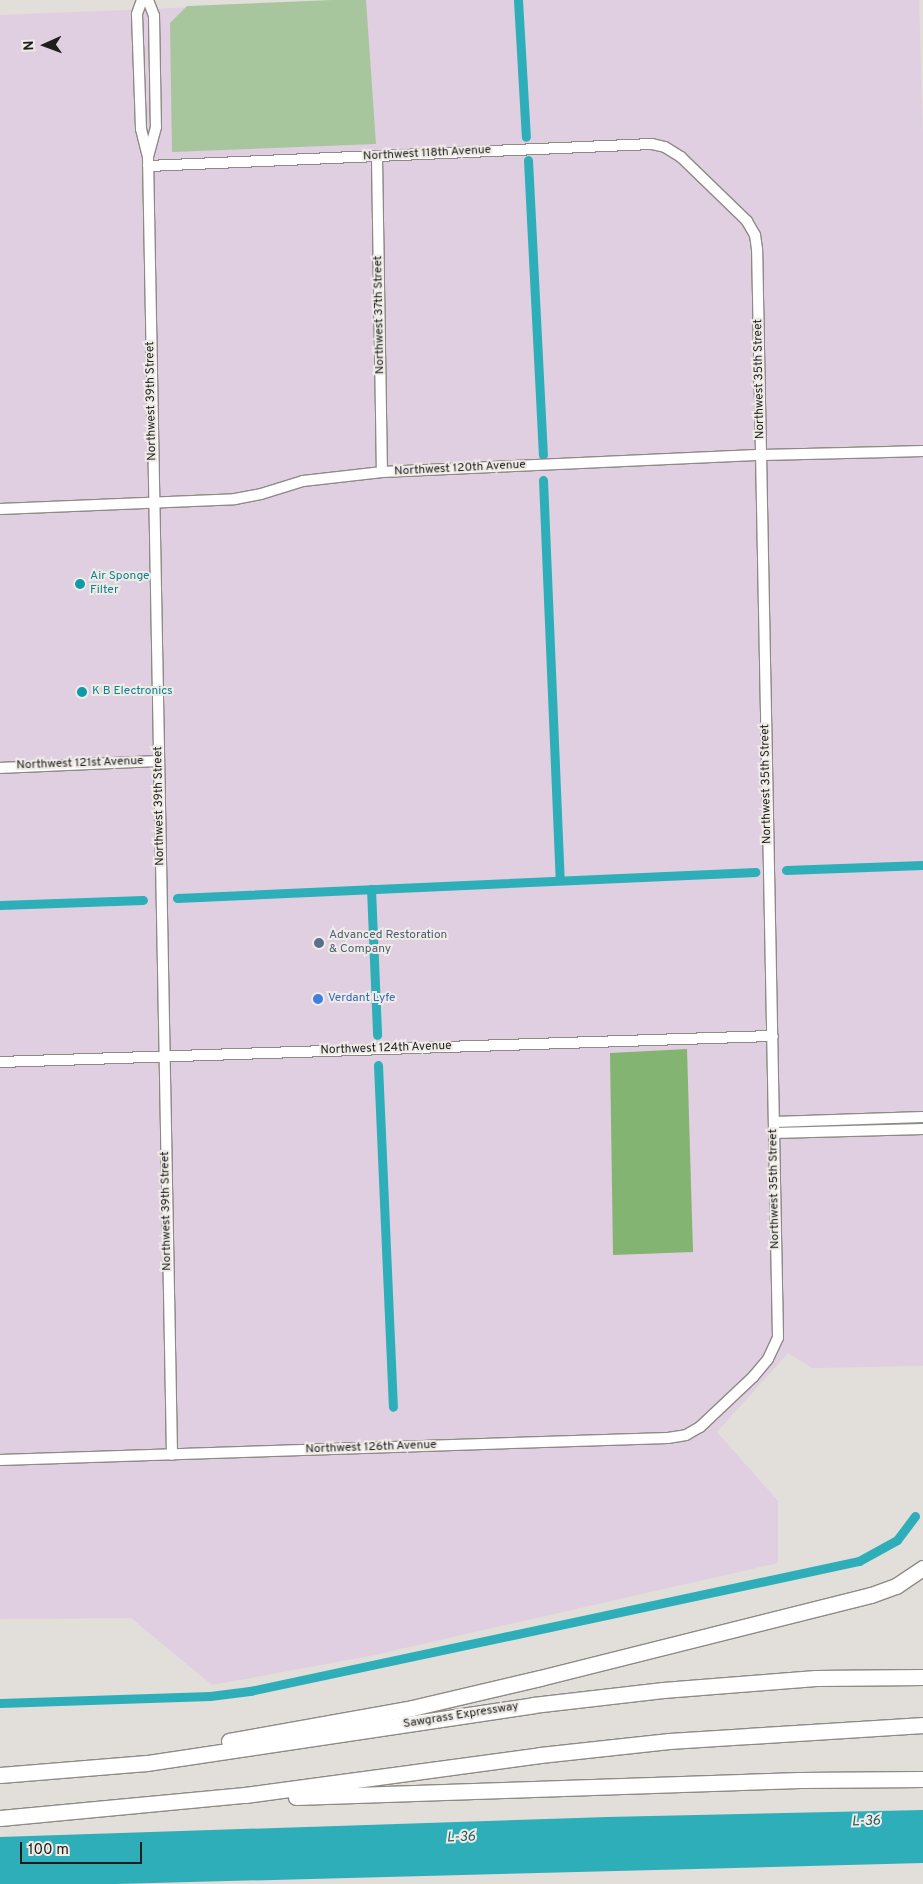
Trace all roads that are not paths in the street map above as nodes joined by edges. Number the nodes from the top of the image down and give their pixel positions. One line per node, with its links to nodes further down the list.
1 (142, 0): 4 (street, Northwest 39th Street)
2 (148, 0): 4 (street, Northwest 39th Street)
3 (377, 157): 4 (street, Northwest 118th Avenue); 5 (street, Northwest 118th Avenue); 8 (street, Northwest 37th Street)
4 (148, 161): 9 (street, Northwest 39th Street)
5 (698, 172): 7 (street, Northwest 35th Street)
6 (923, 451): 7 (street, Northwest 120th Avenue)
7 (762, 455): 8 (street, Northwest 120th Avenue); 13 (street, Northwest 35th Street)
8 (382, 472): 9 (street, Northwest 120th Avenue)
9 (154, 503): 10 (street, Northwest 120th Avenue); 11 (street, Northwest 39th Street)
10 (0, 509)
11 (159, 761): 12 (street, Northwest 121st Avenue); 14 (street, Northwest 39th Street)
12 (0, 768)
13 (773, 1036): 14 (street, Northwest 124th Avenue); 17 (street, Northwest 35th Street)
14 (165, 1056): 15 (street, Northwest 124th Avenue); 21 (street, Northwest 39th Street)
15 (0, 1062)
16 (923, 1117): 17 (street)
17 (774, 1122): 19 (street, Northwest 35th Street)
18 (923, 1129): 19 (street)
19 (774, 1133): 20 (street, Northwest 35th Street)
20 (730, 1401): 21 (street, Northwest 126th Avenue)
21 (172, 1455): 22 (street, Northwest 126th Avenue)
22 (0, 1460)
23 (923, 1568): 26 (highway)
24 (923, 1677): 26 (highway, Sawgrass Expressway)
25 (923, 1725): 29 (highway)
26 (147, 1763): 27 (highway, Sawgrass Expressway)
27 (0, 1775)
28 (923, 1779): 29 (highway)
29 (245, 1796): 30 (highway)
30 (0, 1818)

